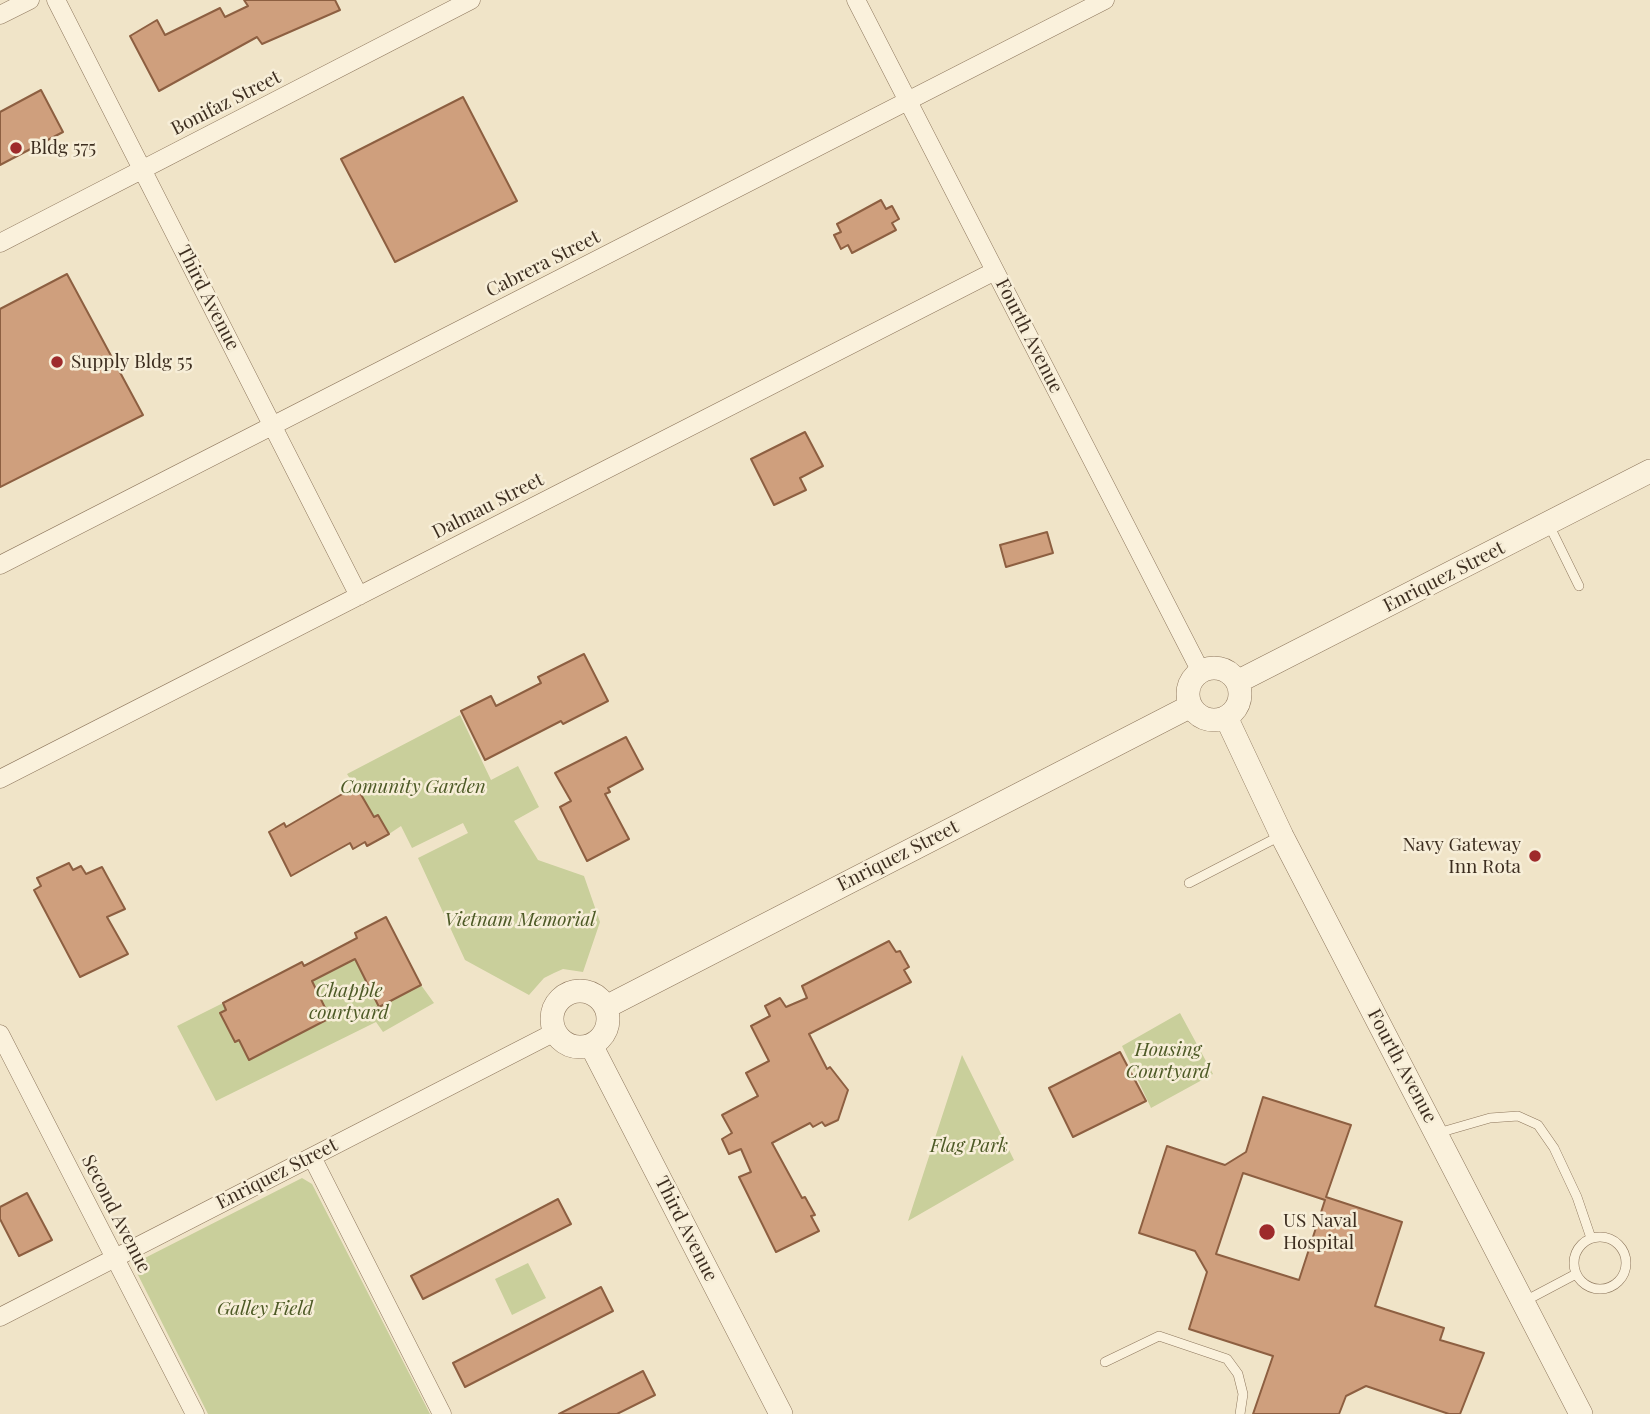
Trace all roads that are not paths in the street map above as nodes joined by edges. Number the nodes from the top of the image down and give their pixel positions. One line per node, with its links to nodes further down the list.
1 (30, 0): 6 (street)
2 (56, 0): 8 (street, Third Avenue)
3 (471, 0): 8 (street, Bonifaz Street)
4 (856, 0): 7 (street, Fourth Avenue)
5 (1105, 0): 7 (street, Cabrera Street)
6 (0, 15)
7 (908, 101): 10 (street, Fourth Avenue); 11 (street, Cabrera Street)
8 (143, 170): 9 (street, Bonifaz Street); 11 (street, Third Avenue)
9 (0, 243)
10 (995, 271): 16 (street, Dalmau Street); 17 (street, Fourth Avenue)
11 (273, 426): 14 (street, Cabrera Street); 16 (street, Third Avenue)
12 (1649, 474): 13 (street, Enriquez Street)
13 (1548, 523): 15 (lane); 18 (street, Enriquez Street)
14 (0, 565)
15 (1579, 586)
16 (359, 596): 21 (street, Dalmau Street)
17 (1201, 672): 18 (street); 19 (street)
18 (1237, 682): 20 (street)
19 (1191, 706): 20 (street); 24 (street, Enriquez Street)
20 (1226, 717): 22 (street, Fourth Avenue)
21 (0, 779)
22 (1282, 836): 23 (lane); 28 (street, Fourth Avenue)
23 (1189, 883)
24 (606, 1007): 25 (street); 27 (street)
25 (555, 1032): 27 (street); 29 (street, Enriquez Street)
26 (0, 1034): 31 (street, Second Avenue)
27 (591, 1045): 38 (street, Third Avenue)
28 (1438, 1133): 30 (lane); 33 (street, Fourth Avenue)
29 (312, 1157): 31 (street, Enriquez Street); 37 (street)
30 (1591, 1238): 32 (lane); 32 (lane)
31 (115, 1258): 34 (street, Enriquez Street); 36 (street, Second Avenue)
32 (1576, 1274): 33 (lane)
33 (1524, 1302): 40 (street, Fourth Avenue)
34 (0, 1317)
35 (1105, 1362): 39 (lane)
36 (195, 1414)
37 (442, 1414)
38 (781, 1414)
39 (1240, 1414)
40 (1581, 1414)

